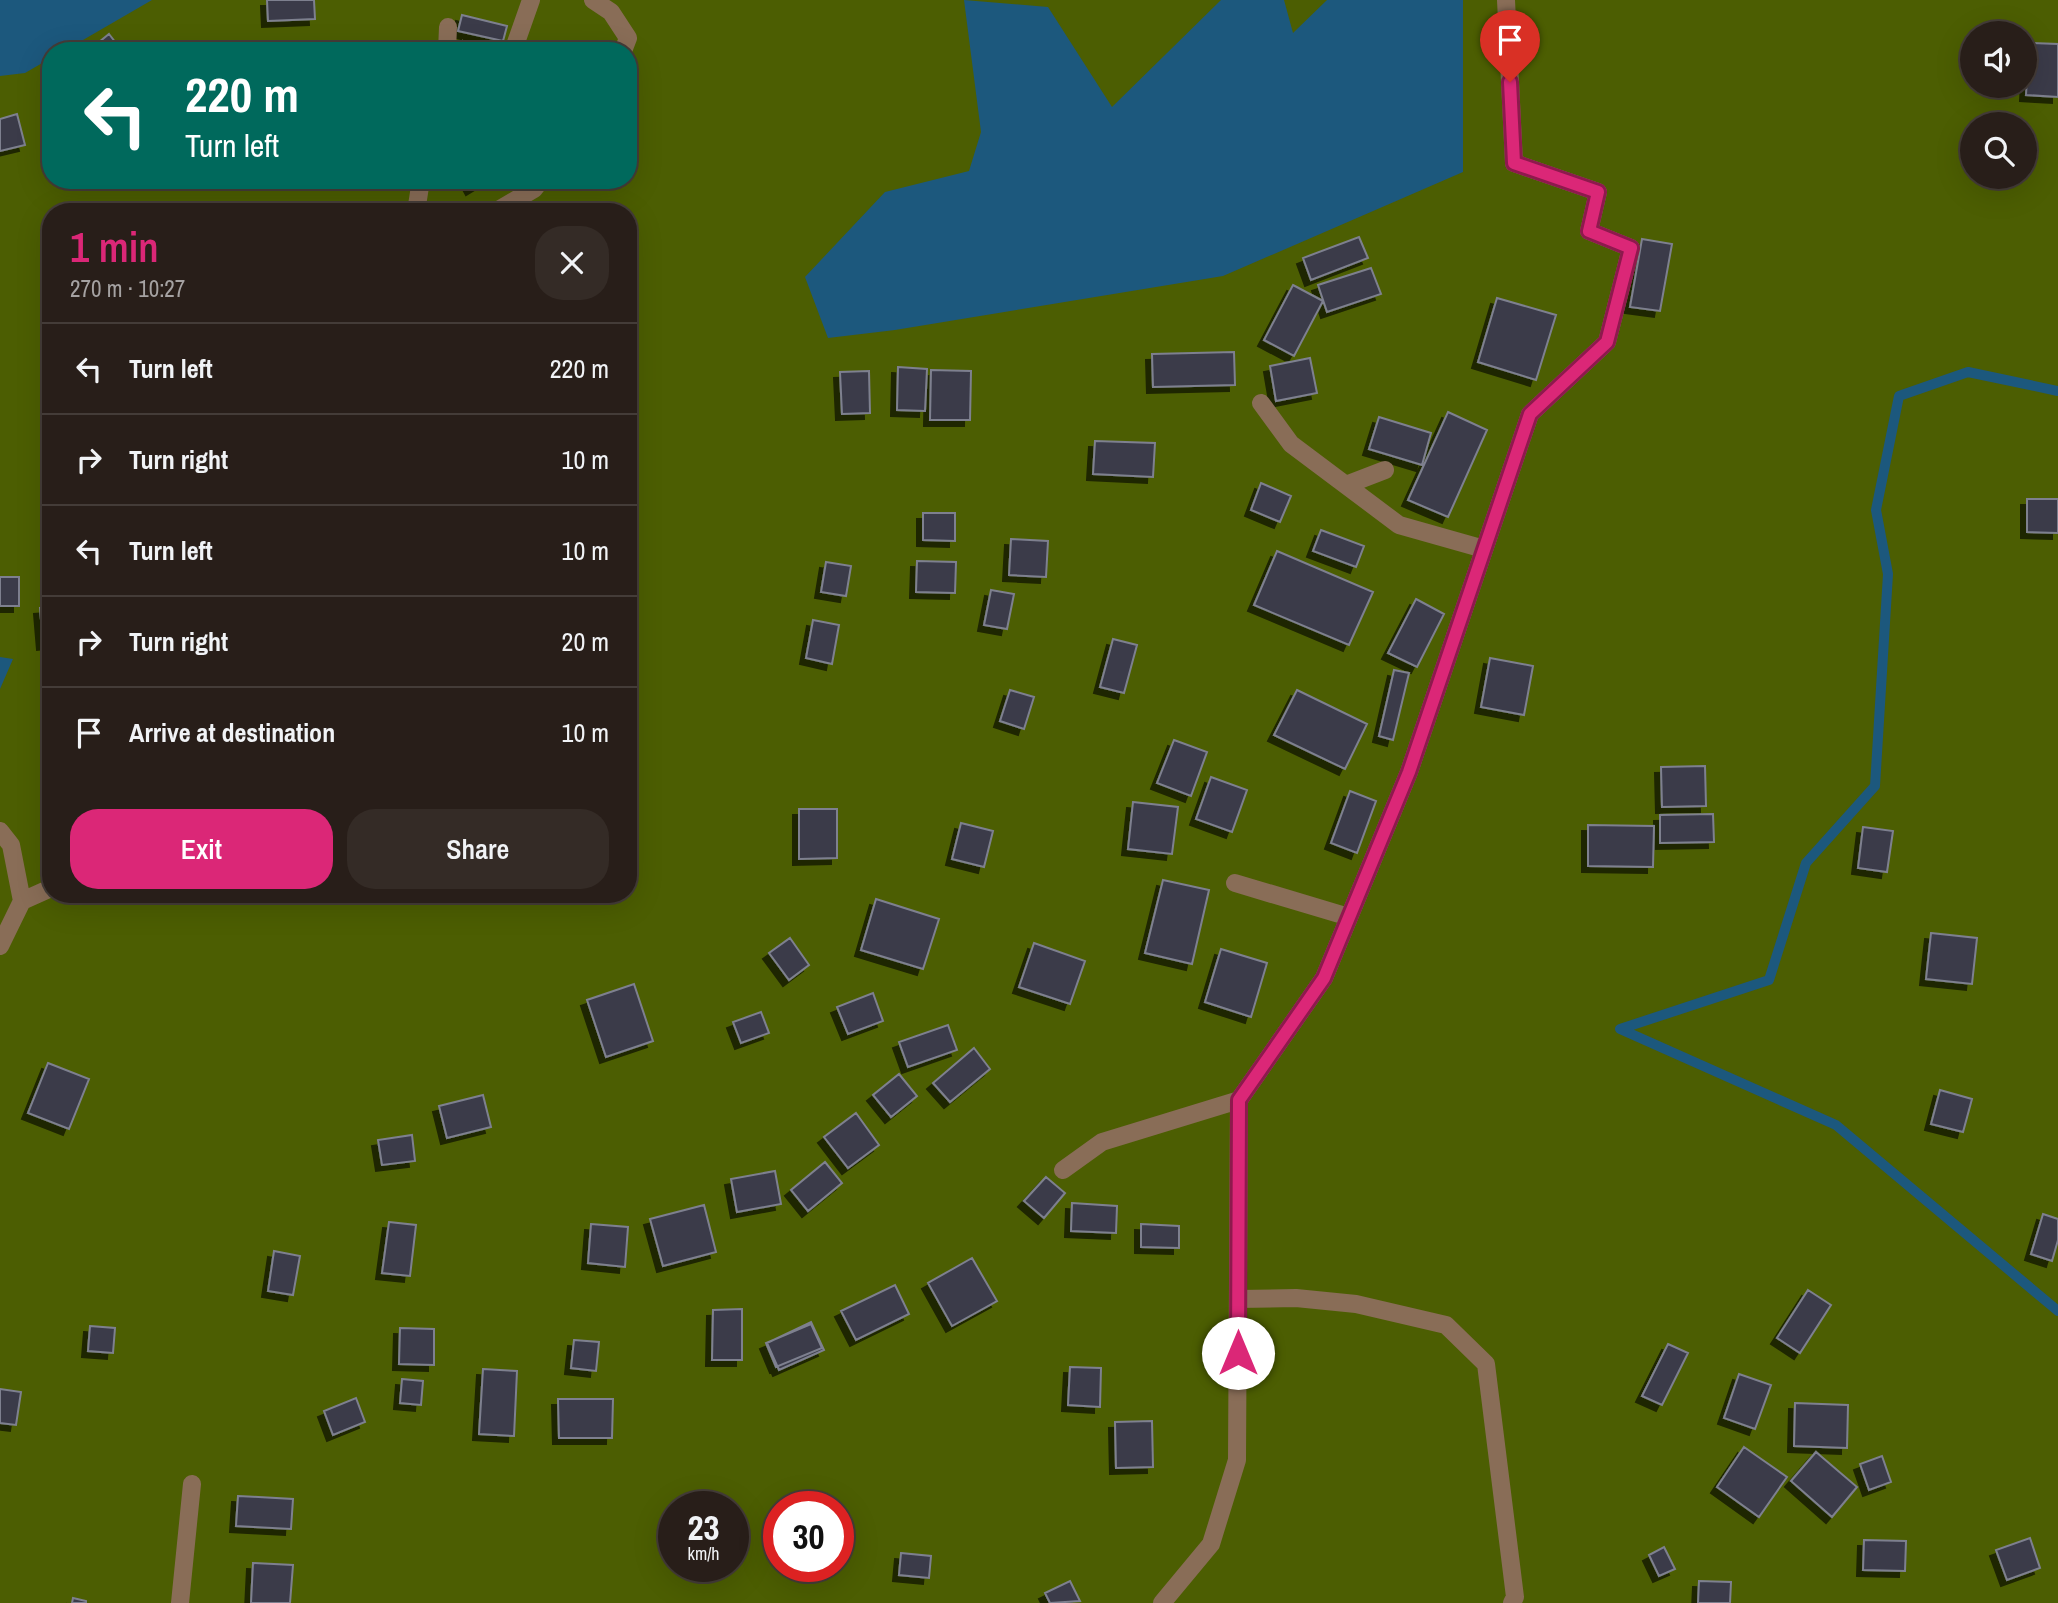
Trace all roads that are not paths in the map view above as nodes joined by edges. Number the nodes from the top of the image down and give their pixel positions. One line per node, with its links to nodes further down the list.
1 (531, 0): 6 (street)
2 (593, 0): 7 (street)
3 (1506, 0): 13 (street)
4 (448, 27): 5 (street)
5 (447, 42)
6 (516, 42)
7 (626, 42)
8 (534, 189): 9 (street)
9 (510, 203)
10 (1261, 403): 12 (street)
11 (1385, 470): 12 (street)
12 (1346, 485): 13 (street)
13 (1484, 549): 18 (street)
14 (0, 831): 17 (street)
15 (1235, 883): 18 (street)
16 (42, 892): 17 (street)
17 (22, 901): 19 (street)
18 (1349, 917): 20 (street)
19 (0, 946)
20 (1239, 1100): 21 (street); 22 (street)
21 (1063, 1170)
22 (1238, 1299): 25 (street); 26 (street)
23 (192, 1484): 24 (street)
24 (180, 1603)
25 (1162, 1603)
26 (1512, 1603)

